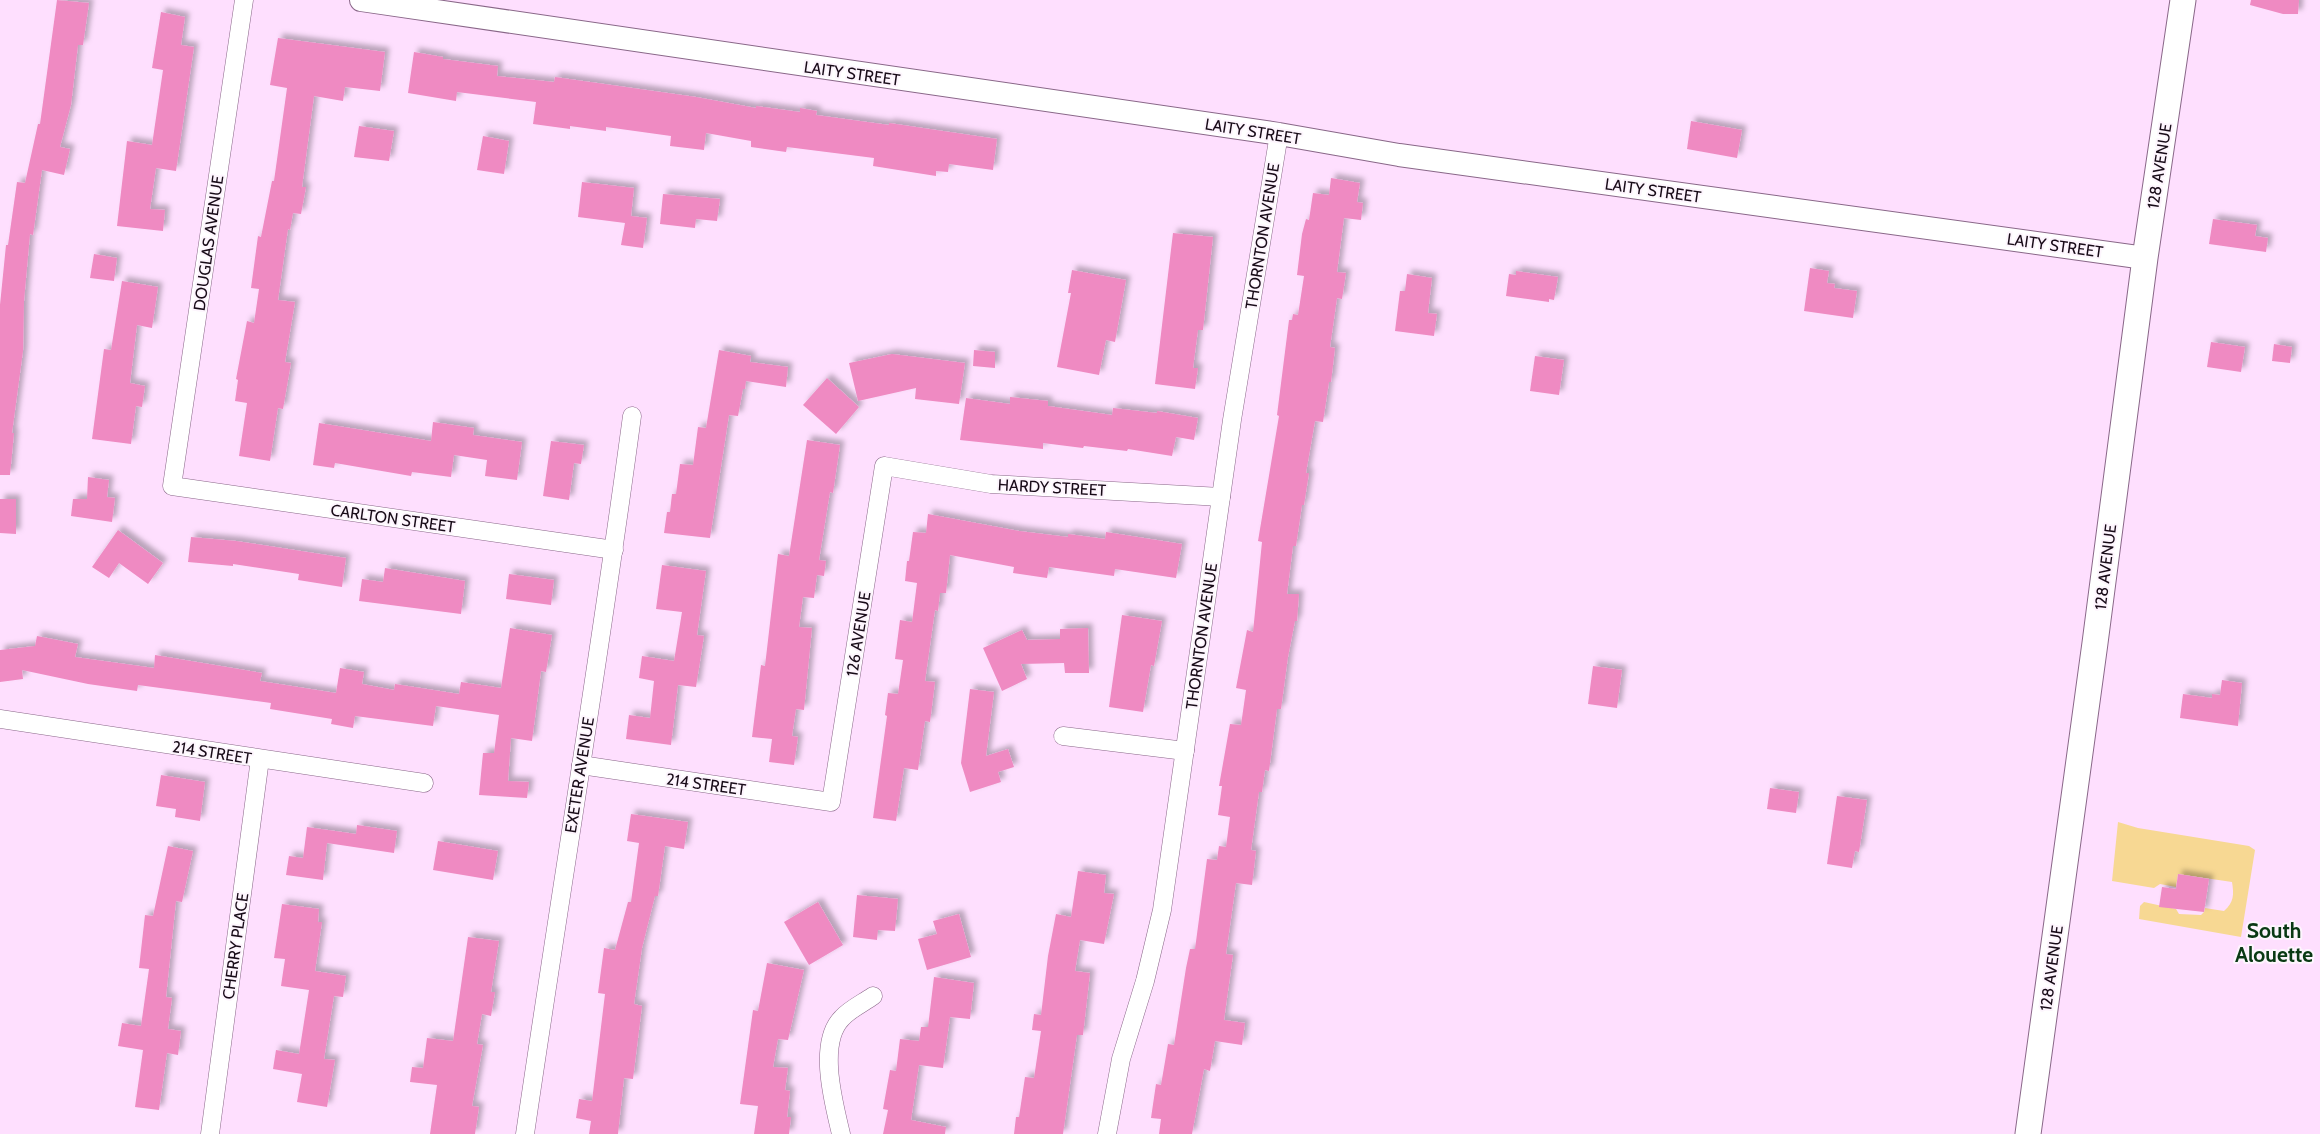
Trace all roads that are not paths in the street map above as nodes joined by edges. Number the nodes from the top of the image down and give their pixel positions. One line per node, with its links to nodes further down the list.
1 (244, 0): 8 (street, DOUGLAS AVENUE)
2 (361, 0): 4 (street, LAITY STREET)
3 (2182, 0): 5 (main road, 128 AVENUE)
4 (1279, 134): 5 (street, LAITY STREET); 9 (street, THORNTON AVENUE)
5 (2145, 258): 23 (main road, 128 AVENUE)
6 (632, 416): 10 (street, EXETER AVENUE)
7 (884, 466): 9 (street, HARDY STREET); 17 (street, 126 AVENUE)
8 (172, 486): 10 (street, CARLTON STREET)
9 (1221, 497): 13 (street, THORNTON AVENUE)
10 (614, 550): 15 (street, EXETER AVENUE)
11 (0, 719): 14 (street, 214 STREET)
12 (1063, 736): 13 (street)
13 (1185, 751): 22 (street, THORNTON AVENUE)
14 (260, 759): 16 (street, 214 STREET); 19 (street, CHERRY PLACE)
15 (581, 765): 17 (street, 214 STREET); 20 (street, EXETER AVENUE)
16 (424, 783)
17 (831, 802)
18 (873, 996): 21 (street)
19 (210, 1134)
20 (525, 1134)
21 (841, 1134)
22 (1107, 1134)
23 (2028, 1134)

